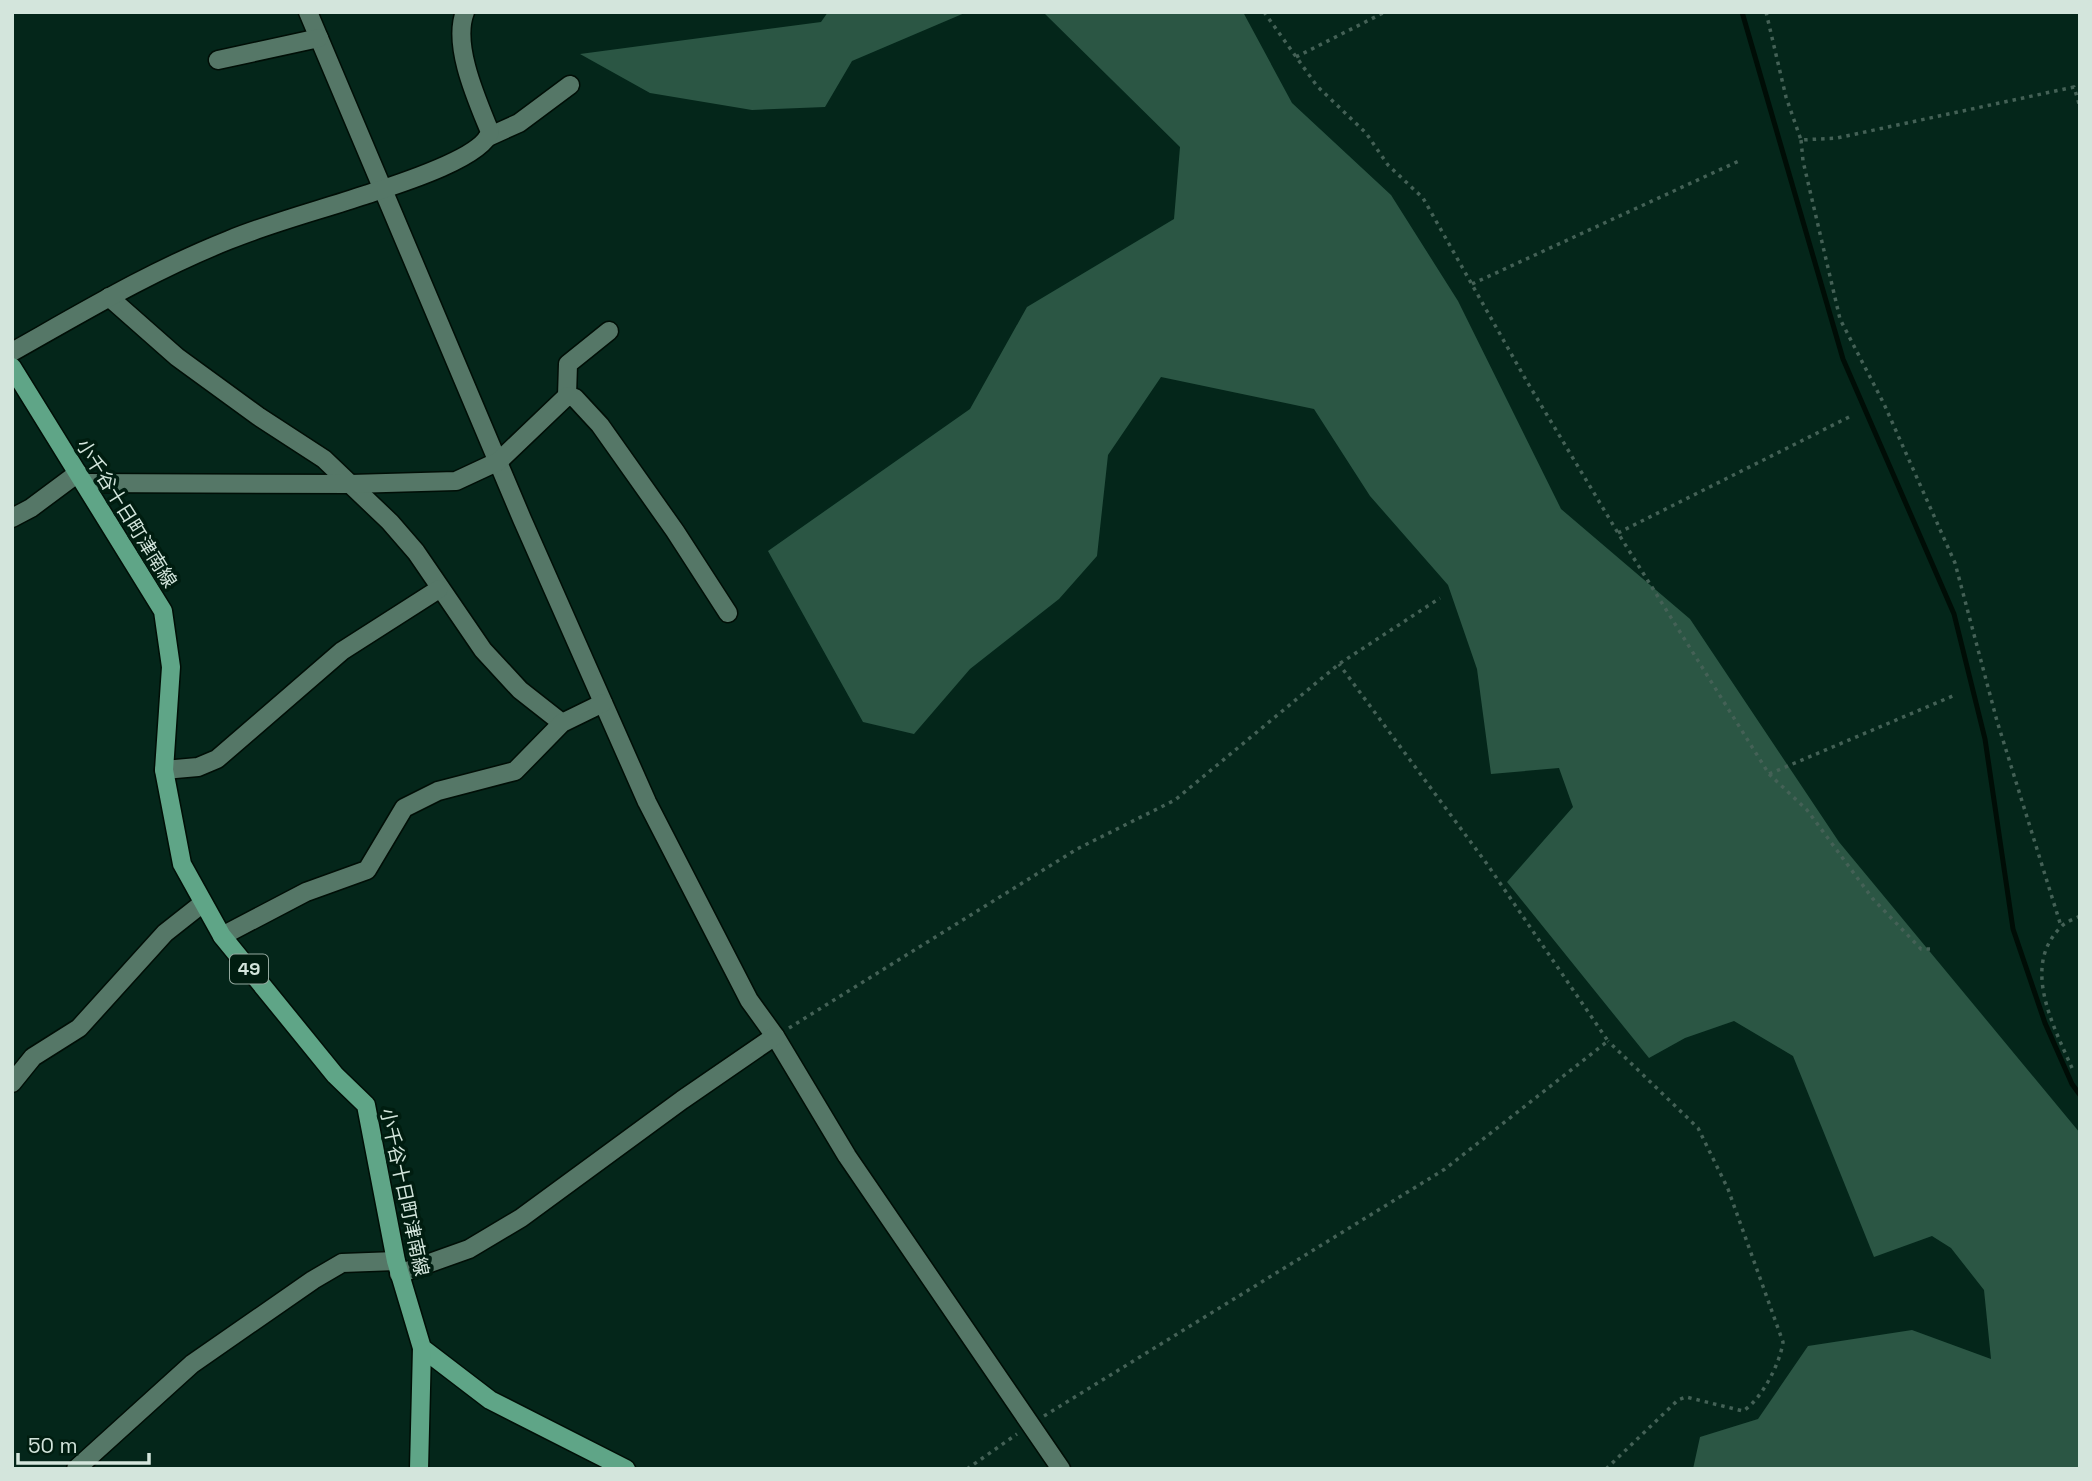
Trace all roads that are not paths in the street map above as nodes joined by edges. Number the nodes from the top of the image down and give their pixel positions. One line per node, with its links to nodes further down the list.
1 (308, 12): 3 (street)
2 (465, 12): 6 (street)
3 (319, 38): 4 (street); 7 (street)
4 (218, 60)
5 (570, 85): 6 (street)
6 (488, 137): 7 (street)
7 (383, 189): 8 (street); 13 (street)
8 (108, 298): 10 (street); 15 (street)
9 (609, 331): 12 (street)
10 (12, 352)
11 (12, 367): 14 (main road, 小千谷十日町津南線 / 49)
12 (567, 396): 13 (street); 18 (street)
13 (499, 461): 15 (street); 19 (street)
14 (82, 478): 15 (street); 16 (street); 21 (main road, 小千谷十日町津南線 / 49)
15 (351, 484): 17 (street)
16 (12, 518)
17 (439, 589): 20 (street); 21 (street)
18 (728, 613)
19 (603, 703): 20 (street); 24 (street)
20 (562, 723): 23 (street)
21 (164, 770): 22 (main road, 小千谷十日町津南線 / 49)
22 (203, 903): 23 (main road, 小千谷十日町津南線 / 49); 25 (street)
23 (222, 936): 26 (main road, 小千谷十日町津南線 / 49)
24 (775, 1036): 26 (street); 31 (street)
25 (12, 1083)
26 (398, 1267): 27 (main road, 小千谷十日町津南線 / 49); 28 (street)
27 (422, 1348): 29 (main road, 小千谷十日町津南線); 30 (main road)
28 (76, 1469)
29 (419, 1469)
30 (626, 1469)
31 (1062, 1469)

